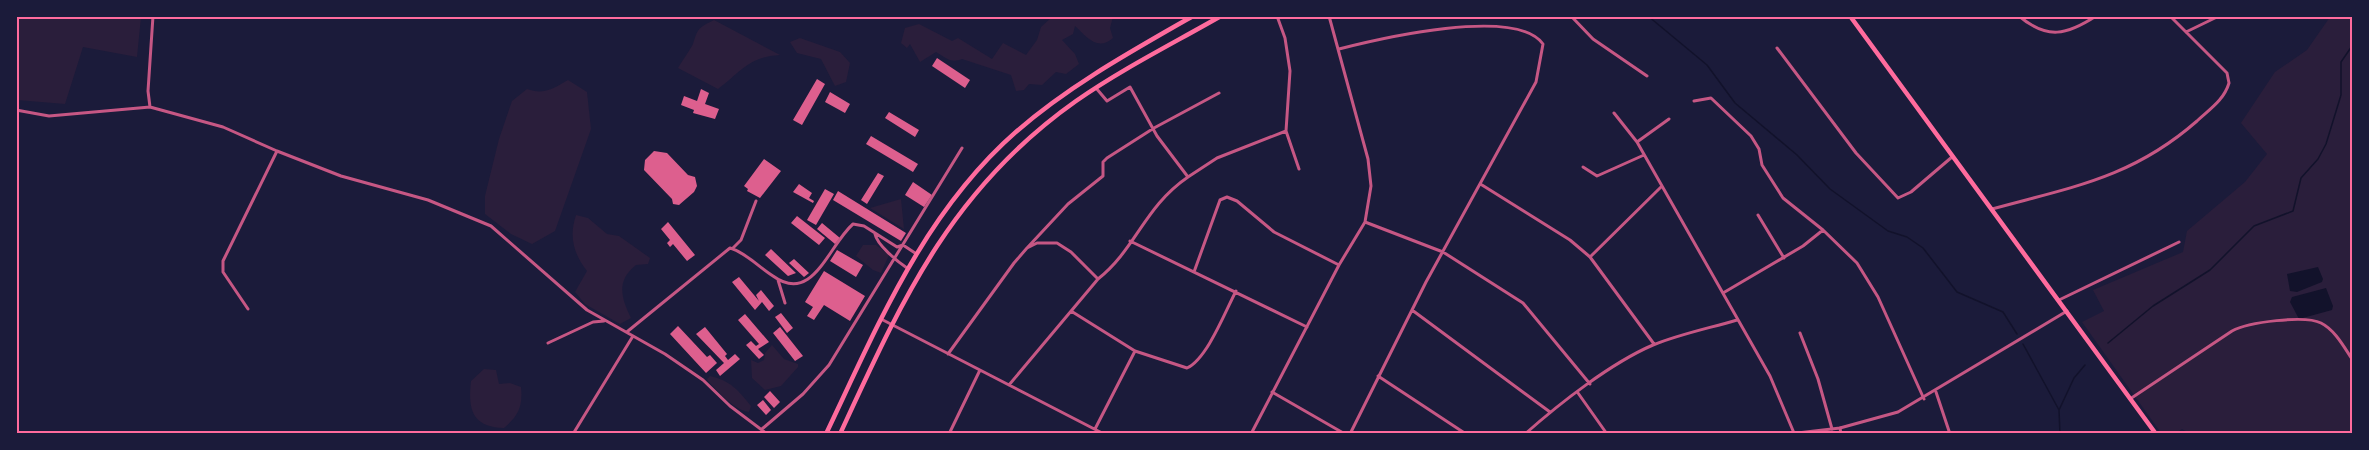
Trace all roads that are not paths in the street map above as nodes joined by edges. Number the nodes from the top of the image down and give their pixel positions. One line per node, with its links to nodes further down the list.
1 (153, 16): 19 (street)
2 (1193, 16): 47 (highway)
3 (1221, 16): 16 (highway)
4 (1277, 16): 24 (street)
5 (1329, 16): 14 (street)
6 (1571, 16): 15 (street)
7 (1850, 16): 29 (highway)
8 (2019, 16): 9 (street)
9 (2096, 16)
10 (2170, 16): 12 (street)
11 (2219, 16): 12 (street)
12 (2186, 32): 36 (street)
13 (1777, 48): 29 (street)
14 (1339, 49): 33 (street); 38 (street)
15 (1647, 76)
16 (1096, 88): 23 (street); 67 (highway)
17 (1219, 93): 23 (street)
18 (1694, 101): 39 (street)
19 (150, 107): 20 (street); 27 (street)
20 (16, 110)
21 (1614, 113): 25 (street)
22 (1669, 119): 25 (street)
23 (1154, 128): 32 (street); 45 (street)
24 (1286, 131): 31 (street); 32 (street)
25 (1637, 142): 28 (street)
26 (962, 148): 43 (street)
27 (277, 151): 60 (street); 66 (street)
28 (1644, 155): 30 (street); 34 (street)
29 (1952, 157): 36 (highway)
30 (1583, 167)
31 (1299, 169)
32 (1188, 177): 41 (street)
33 (1482, 185): 46 (street); 48 (street)
34 (1661, 186): 48 (street); 57 (street)
35 (756, 201): 44 (street)
36 (1991, 210): 58 (highway)
37 (1758, 215): 49 (street)
38 (1365, 222): 46 (street); 51 (street)
39 (1823, 230): 49 (street); 84 (street)
40 (875, 234): 43 (street); 50 (street); 55 (street)
41 (1130, 241): 53 (street); 54 (street)
42 (2179, 242): 58 (street)
43 (903, 245): 47 (street); 50 (street)
44 (733, 248): 55 (street); 69 (street)
45 (1027, 248): 54 (street); 75 (street)
46 (1443, 252): 61 (street); 79 (street)
47 (915, 253): 52 (highway)
48 (1590, 257): 73 (street)
49 (1784, 258): 57 (street)
50 (894, 259): 52 (street); 88 (street)
51 (1339, 265): 53 (street); 68 (street)
52 (907, 268): 64 (highway)
53 (1194, 272): 56 (street)
54 (1098, 279): 62 (street)
55 (778, 280): 59 (street)
56 (1236, 291): 68 (street); 74 (street)
57 (1723, 293): 65 (street)
58 (2059, 300): 63 (highway)
59 (785, 303)
60 (248, 309)
61 (1412, 310): 78 (street); 86 (street)
62 (1071, 311): 74 (street); 80 (street)
63 (2067, 311): 82 (street); 85 (highway)
64 (881, 319): 67 (street); 94 (highway)
65 (1738, 320): 73 (street); 91 (street)
66 (606, 321): 69 (street); 72 (street)
67 (892, 324): 75 (street); 95 (highway)
68 (1307, 327): 81 (street)
69 (628, 331): 71 (street)
70 (1800, 333): 90 (street)
71 (633, 336): 88 (street); 92 (street)
72 (548, 343)
73 (1654, 345): 79 (street)
74 (1134, 351): 89 (street)
75 (948, 354): 77 (street)
76 (2352, 359): 85 (street)
77 (980, 370): 80 (street); 96 (street)
78 (1378, 376): 99 (street); 100 (street)
79 (1590, 384): 83 (street)
80 (1009, 385): 89 (street)
81 (1272, 392): 98 (street); 99 (street)
82 (1936, 392): 84 (street); 105 (street)
83 (1578, 393): 86 (street); 102 (street)
84 (1924, 399): 87 (street)
85 (2130, 399): 106 (highway)
86 (1550, 412): 101 (street)
87 (1840, 428): 90 (street); 104 (street)
88 (762, 429): 93 (street)
89 (1095, 429): 97 (street)
90 (1832, 429): 91 (street)
91 (1794, 433): 103 (street)
92 (573, 434)
93 (767, 434)
94 (826, 434)
95 (840, 434)
96 (949, 434)
97 (1104, 434)
98 (1251, 434)
99 (1348, 434)
100 (1466, 434)
101 (1525, 434)
102 (1607, 434)
103 (1789, 434)
104 (1841, 434)
105 (1950, 434)
106 (2156, 434)

